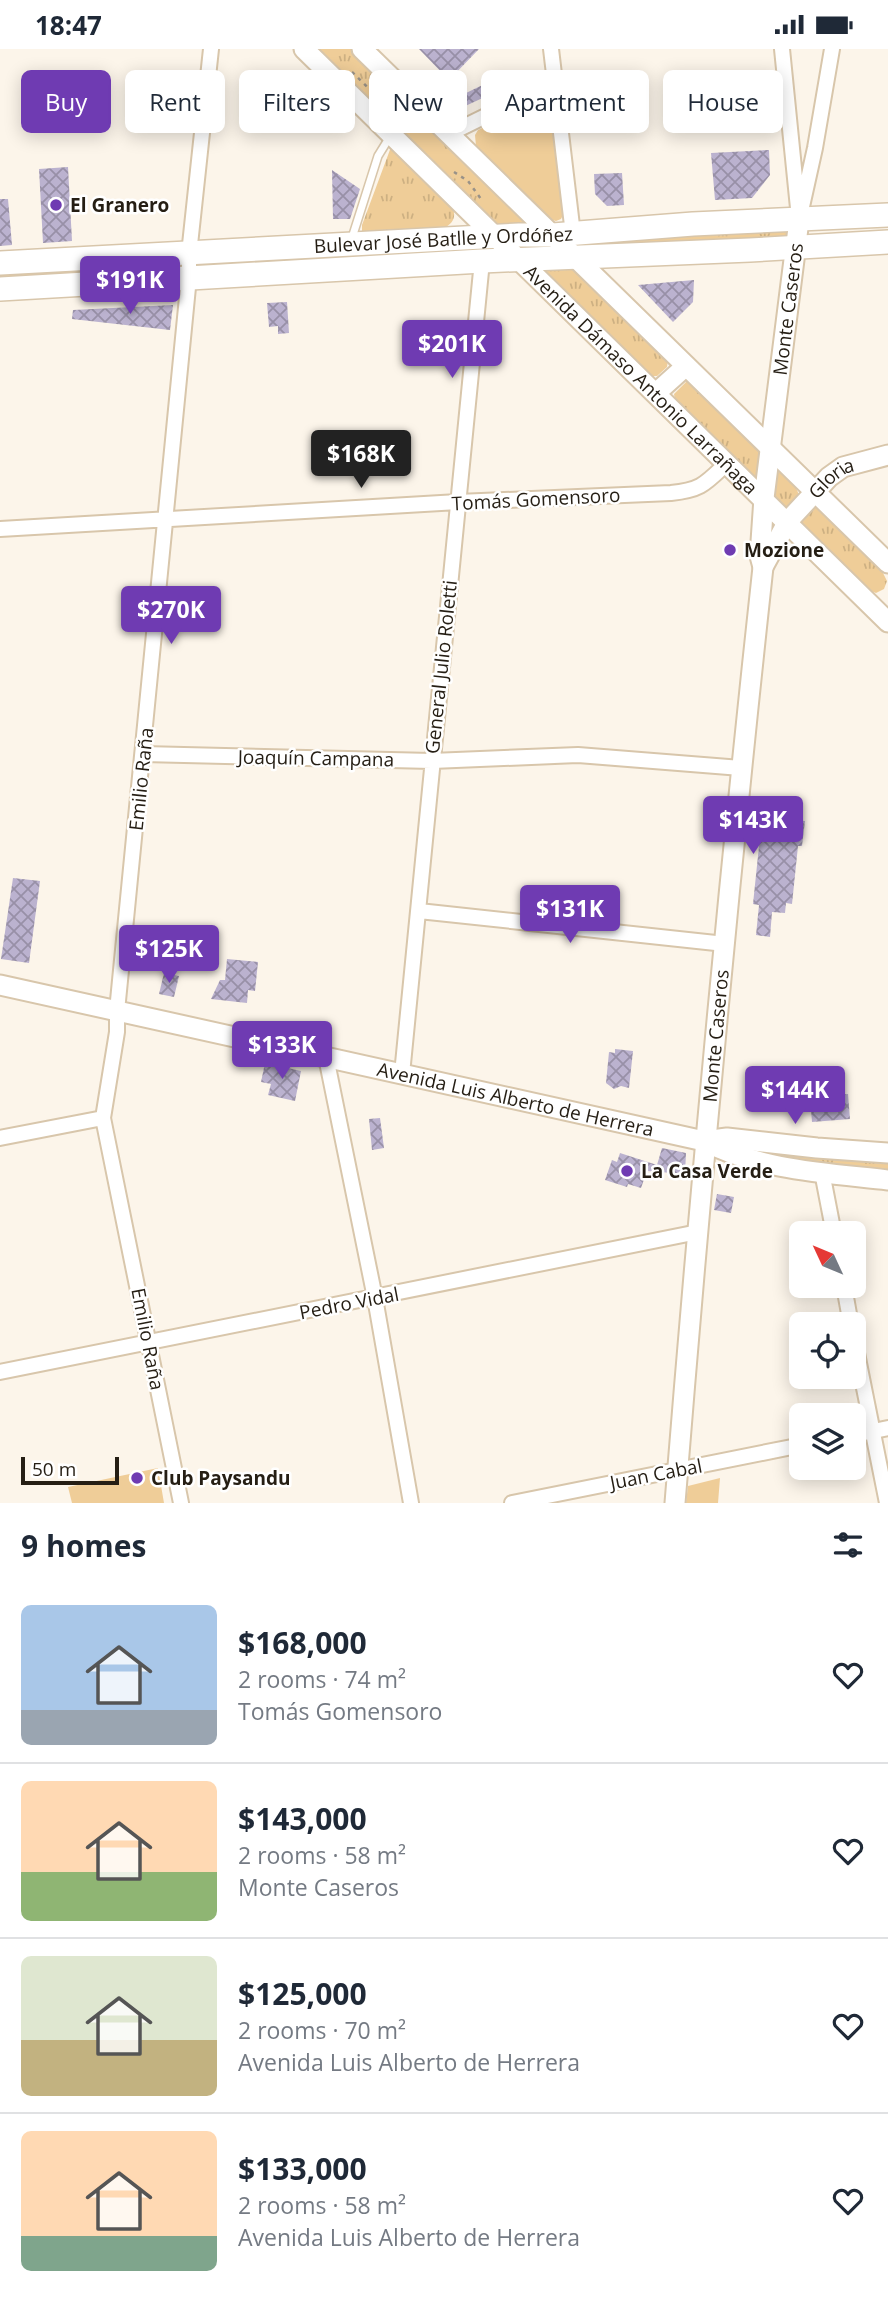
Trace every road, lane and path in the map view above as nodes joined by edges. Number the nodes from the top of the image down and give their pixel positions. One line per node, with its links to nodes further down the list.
1 (211, 49): 20 (street, Emilio Raña)
2 (304, 49): 10 (street, Avenida Dámaso Antonio Larrañaga)
3 (362, 49): 11 (street)
4 (551, 49): 7 (street)
5 (782, 49): 13 (street, Monte Caseros)
6 (832, 49): 13 (street)
7 (554, 70)
8 (481, 118): 11 (street)
9 (558, 133): 15 (street)
10 (391, 134): 16 (street, Avenida Dámaso Antonio Larrañaga); 18 (lane)
11 (449, 134): 15 (street)
12 (888, 215): 13 (main road, Bulevar José Batlle y Ordóñez)
13 (799, 220): 15 (main road, Bulevar José Batlle y Ordóñez); 19 (street, Monte Caseros)
14 (888, 226): 19 (main road)
15 (563, 235): 16 (main road, Bulevar José Batlle y Ordóñez); 21 (street)
16 (495, 236): 18 (main road, Bulevar José Batlle y Ordóñez); 22 (street, Avenida Dámaso Antonio Larrañaga)
17 (888, 242): 19 (main road, Bulevar José Batlle y Ordóñez)
18 (350, 244): 20 (main road, Bulevar José Batlle y Ordóñez)
19 (796, 247): 21 (main road, Bulevar José Batlle y Ordóñez); 29 (street, Monte Caseros)
20 (189, 254): 24 (main road, Bulevar José Batlle y Ordóñez); 25 (street, Emilio Raña)
21 (576, 257): 22 (main road, Bulevar José Batlle y Ordóñez); 27 (street)
22 (519, 260): 23 (main road, Bulevar José Batlle y Ordóñez); 28 (street, Avenida Dámaso Antonio Larrañaga)
23 (482, 261): 25 (main road, Bulevar José Batlle y Ordóñez); 34 (street, General Julio Roletti)
24 (0, 263)
25 (189, 277): 26 (main road, Bulevar José Batlle y Ordóñez); 35 (street, Emilio Raña)
26 (0, 289)
27 (686, 366): 28 (street); 29 (street)
28 (656, 393): 31 (street, Avenida Dámaso Antonio Larrañaga)
29 (771, 448): 32 (street); 33 (street, Monte Caseros)
30 (888, 454): 32 (street, Gloria)
31 (726, 464): 33 (street, Avenida Dámaso Antonio Larrañaga); 34 (street, Tomás Gomensoro)
32 (816, 491): 36 (street, Gloria); 38 (street)
33 (764, 498): 36 (street, Avenida Dámaso Antonio Larrañaga); 39 (street, Monte Caseros)
34 (458, 502): 35 (street, Tomás Gomensoro); 42 (street, General Julio Roletti)
35 (165, 520): 37 (street, Tomás Gomensoro); 41 (street, Emilio Raña)
36 (788, 521): 39 (street, Monte Caseros); 40 (street, Avenida Dámaso Antonio Larrañaga)
37 (0, 529)
38 (888, 563)
39 (763, 568): 43 (street, Monte Caseros)
40 (888, 622)
41 (143, 754): 42 (street, Joaquín Campana); 47 (street, Emilio Raña)
42 (432, 761): 43 (street, Joaquín Campana); 44 (street, General Julio Roletti)
43 (741, 768): 45 (street, Monte Caseros)
44 (419, 911): 45 (street); 49 (street, General Julio Roletti)
45 (725, 944): 52 (street, Monte Caseros)
46 (0, 985): 47 (street, Avenida Luis Alberto de Herrera)
47 (117, 1011): 48 (street, Avenida Luis Alberto de Herrera); 50 (street, Emilio Raña)
48 (326, 1057): 49 (street, Avenida Luis Alberto de Herrera); 58 (street)
49 (402, 1074): 52 (street, Avenida Luis Alberto de Herrera)
50 (103, 1118): 51 (street); 59 (street, Emilio Raña)
51 (0, 1138)
52 (705, 1141): 53 (street, Avenida Luis Alberto de Herrera); 54 (street, Avenida Luis Alberto de Herrera); 57 (street, Monte Caseros)
53 (888, 1153)
54 (822, 1172): 55 (street, Avenida Luis Alberto de Herrera); 56 (street)
55 (888, 1180)
56 (831, 1221)
57 (698, 1231): 58 (street, Pedro Vidal); 66 (street, Monte Caseros)
58 (375, 1298): 59 (street, Pedro Vidal); 69 (street)
59 (149, 1342): 60 (street, Pedro Vidal); 68 (street, Emilio Raña)
60 (0, 1372)
61 (864, 1389): 63 (street)
62 (888, 1428): 63 (street)
63 (872, 1432): 64 (street); 71 (street)
64 (866, 1433)
65 (789, 1448): 66 (street, Juan Cabal)
66 (677, 1470): 67 (street, Monte Caseros); 70 (street, Juan Cabal)
67 (676, 1499)
68 (181, 1503)
69 (411, 1503)
70 (512, 1503)
71 (887, 1503)

